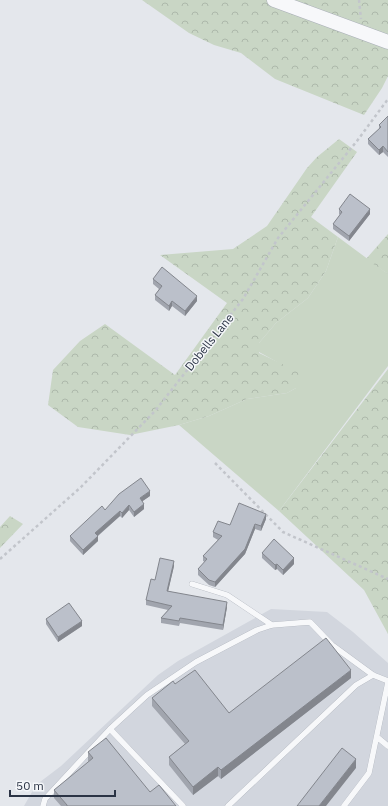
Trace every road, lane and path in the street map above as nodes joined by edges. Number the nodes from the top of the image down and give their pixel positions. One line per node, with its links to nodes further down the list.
1 (274, 0): 2 (street)
2 (388, 42)
3 (388, 99): 5 (path, Dobells Lane)
4 (215, 463): 6 (path)
5 (0, 559)
6 (388, 579)
7 (192, 584): 8 (lane)
8 (272, 625): 9 (lane); 11 (lane)
9 (373, 675): 10 (lane); 16 (lane)
10 (388, 681): 12 (lane)
11 (110, 729): 14 (lane); 15 (lane)
12 (377, 737): 13 (lane); 17 (lane)
13 (388, 746)
14 (43, 806)
15 (183, 806)
16 (228, 806)
17 (344, 806)

